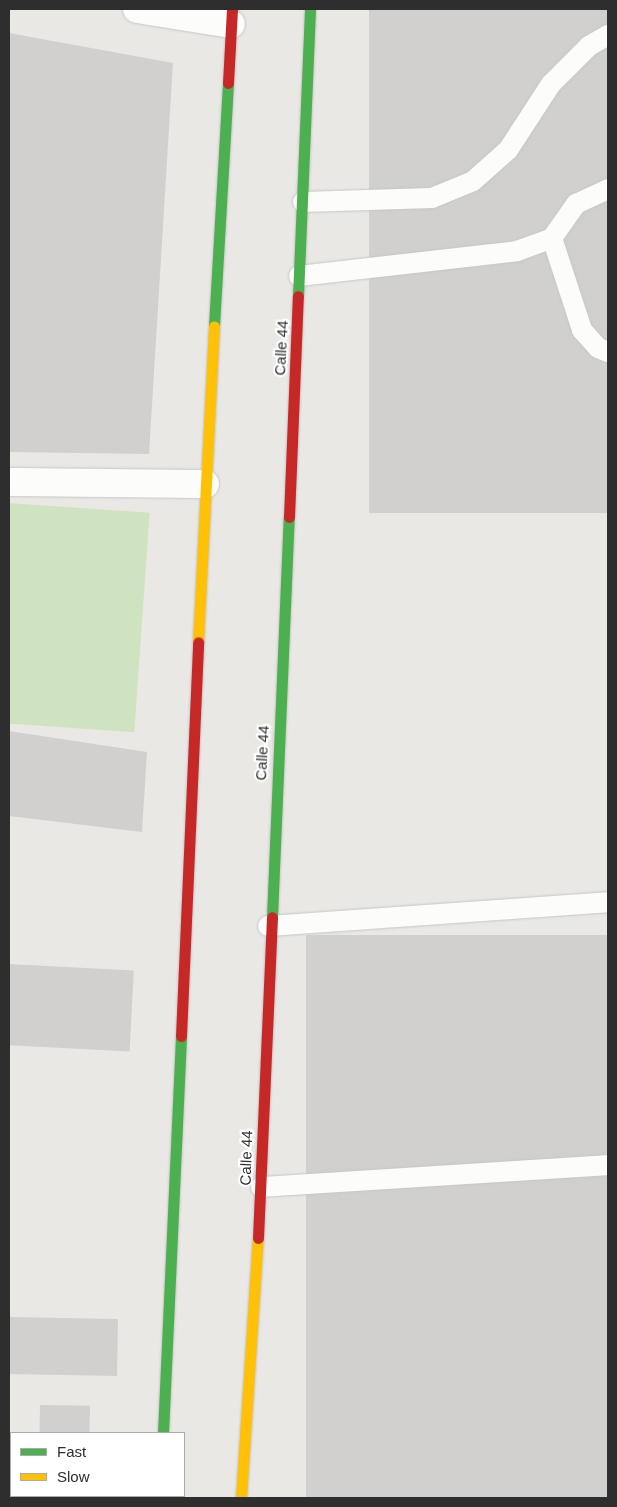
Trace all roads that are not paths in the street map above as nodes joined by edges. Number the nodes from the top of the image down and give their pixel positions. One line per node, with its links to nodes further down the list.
1 (137, 9): 3 (street)
2 (310, 9): 6 (main road, Calle 44)
3 (232, 16): 11 (main road)
4 (608, 35): 6 (lane)
5 (608, 189): 7 (lane)
6 (303, 202): 8 (main road, Calle 44)
7 (552, 238): 8 (lane); 9 (lane)
8 (299, 276): 13 (main road, Calle 44)
9 (608, 352)
10 (9, 482): 11 (street)
11 (205, 484): 16 (main road)
12 (608, 902): 13 (lane)
13 (268, 926): 15 (main road, Calle 44)
14 (608, 1165): 15 (lane)
15 (260, 1187): 17 (main road, Calle 44)
16 (163, 1432)
17 (241, 1498)

